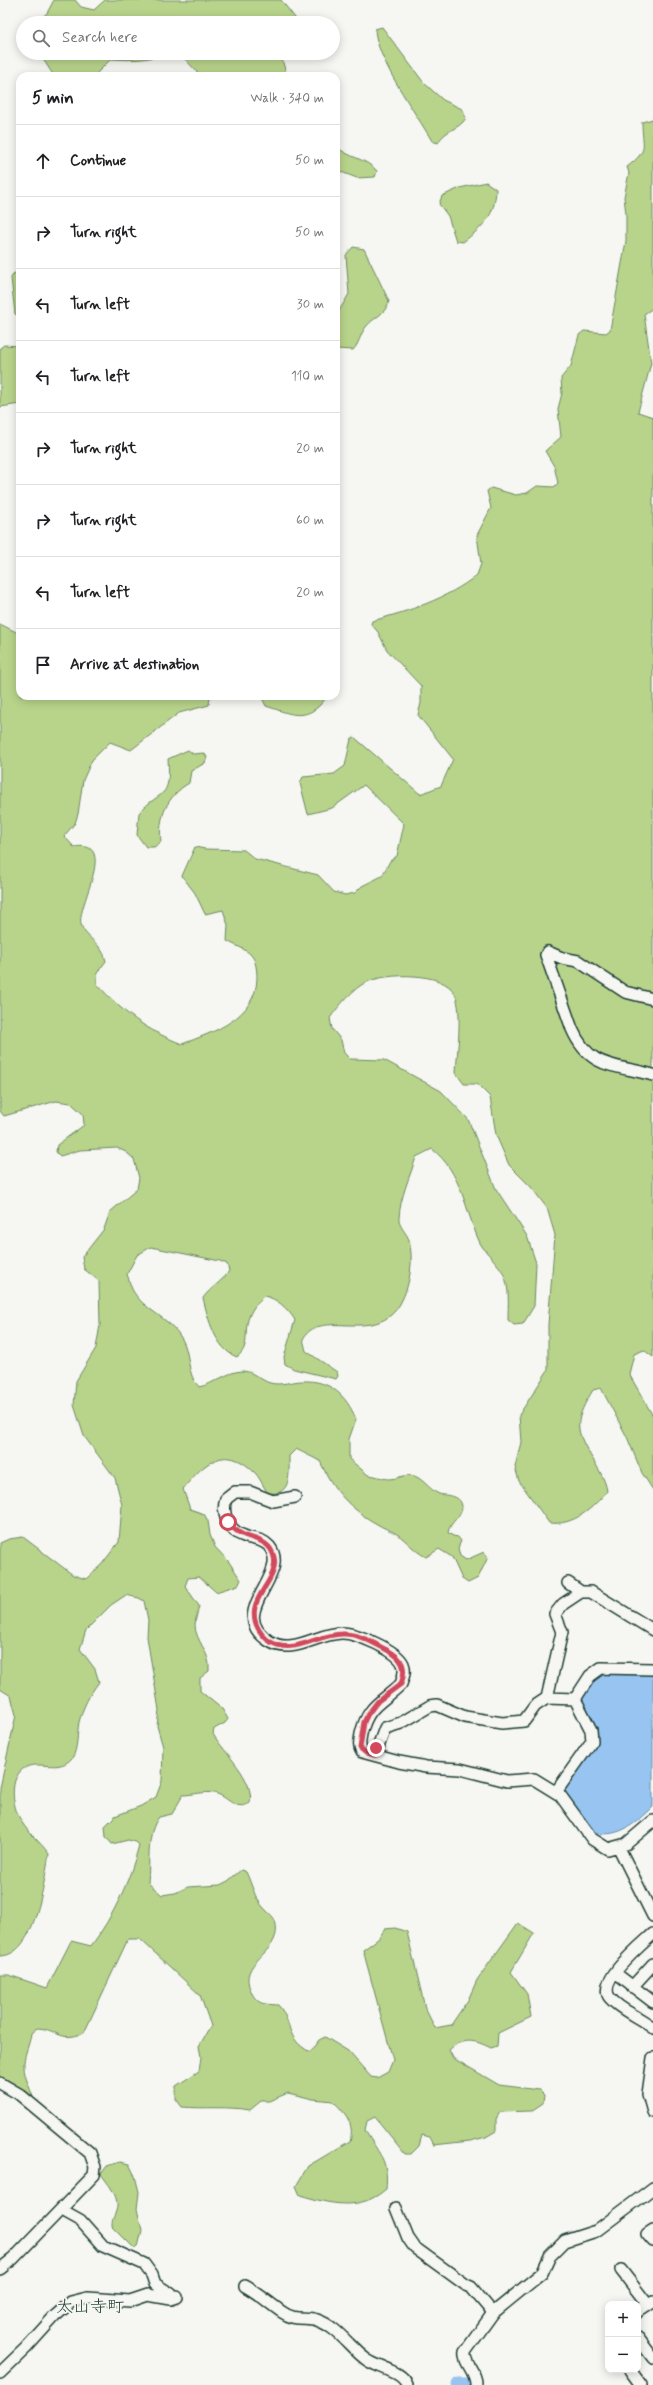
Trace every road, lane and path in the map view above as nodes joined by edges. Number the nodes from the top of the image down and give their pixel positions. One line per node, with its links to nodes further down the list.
1 (653, 999): 2 (street)
2 (653, 1075)
3 (295, 1497): 10 (street)
4 (568, 1583): 5 (street)
5 (581, 1592): 6 (street); 8 (street)
6 (653, 1630)
7 (653, 1669): 9 (street)
8 (548, 1698): 9 (street); 10 (street)
9 (575, 1699): 11 (street)
10 (375, 1755): 11 (street)
11 (556, 1792): 13 (street)
12 (653, 1821): 13 (street)
13 (620, 1848): 14 (street)
14 (653, 1916)
15 (653, 1934): 17 (street)
16 (653, 1964): 18 (street)
17 (615, 1973): 18 (street); 20 (street)
18 (632, 1987): 19 (street)
19 (653, 2002)
20 (653, 2028)
21 (653, 2058): 23 (street)
22 (0, 2083): 27 (street)
23 (653, 2112)
24 (653, 2188): 28 (street)
25 (653, 2197): 28 (street)
26 (396, 2208): 36 (street)
27 (62, 2210): 31 (street); 39 (street)
28 (612, 2219): 36 (street)
29 (653, 2230): 30 (street)
30 (653, 2241)
31 (0, 2268)
32 (621, 2270): 34 (street)
33 (244, 2286): 41 (street)
34 (650, 2303): 35 (street)
35 (641, 2310)
36 (493, 2313): 42 (street)
37 (641, 2342): 38 (street)
38 (653, 2358)
39 (0, 2373)
40 (632, 2373): 43 (street)
41 (407, 2385)
42 (476, 2385)
43 (641, 2385)

